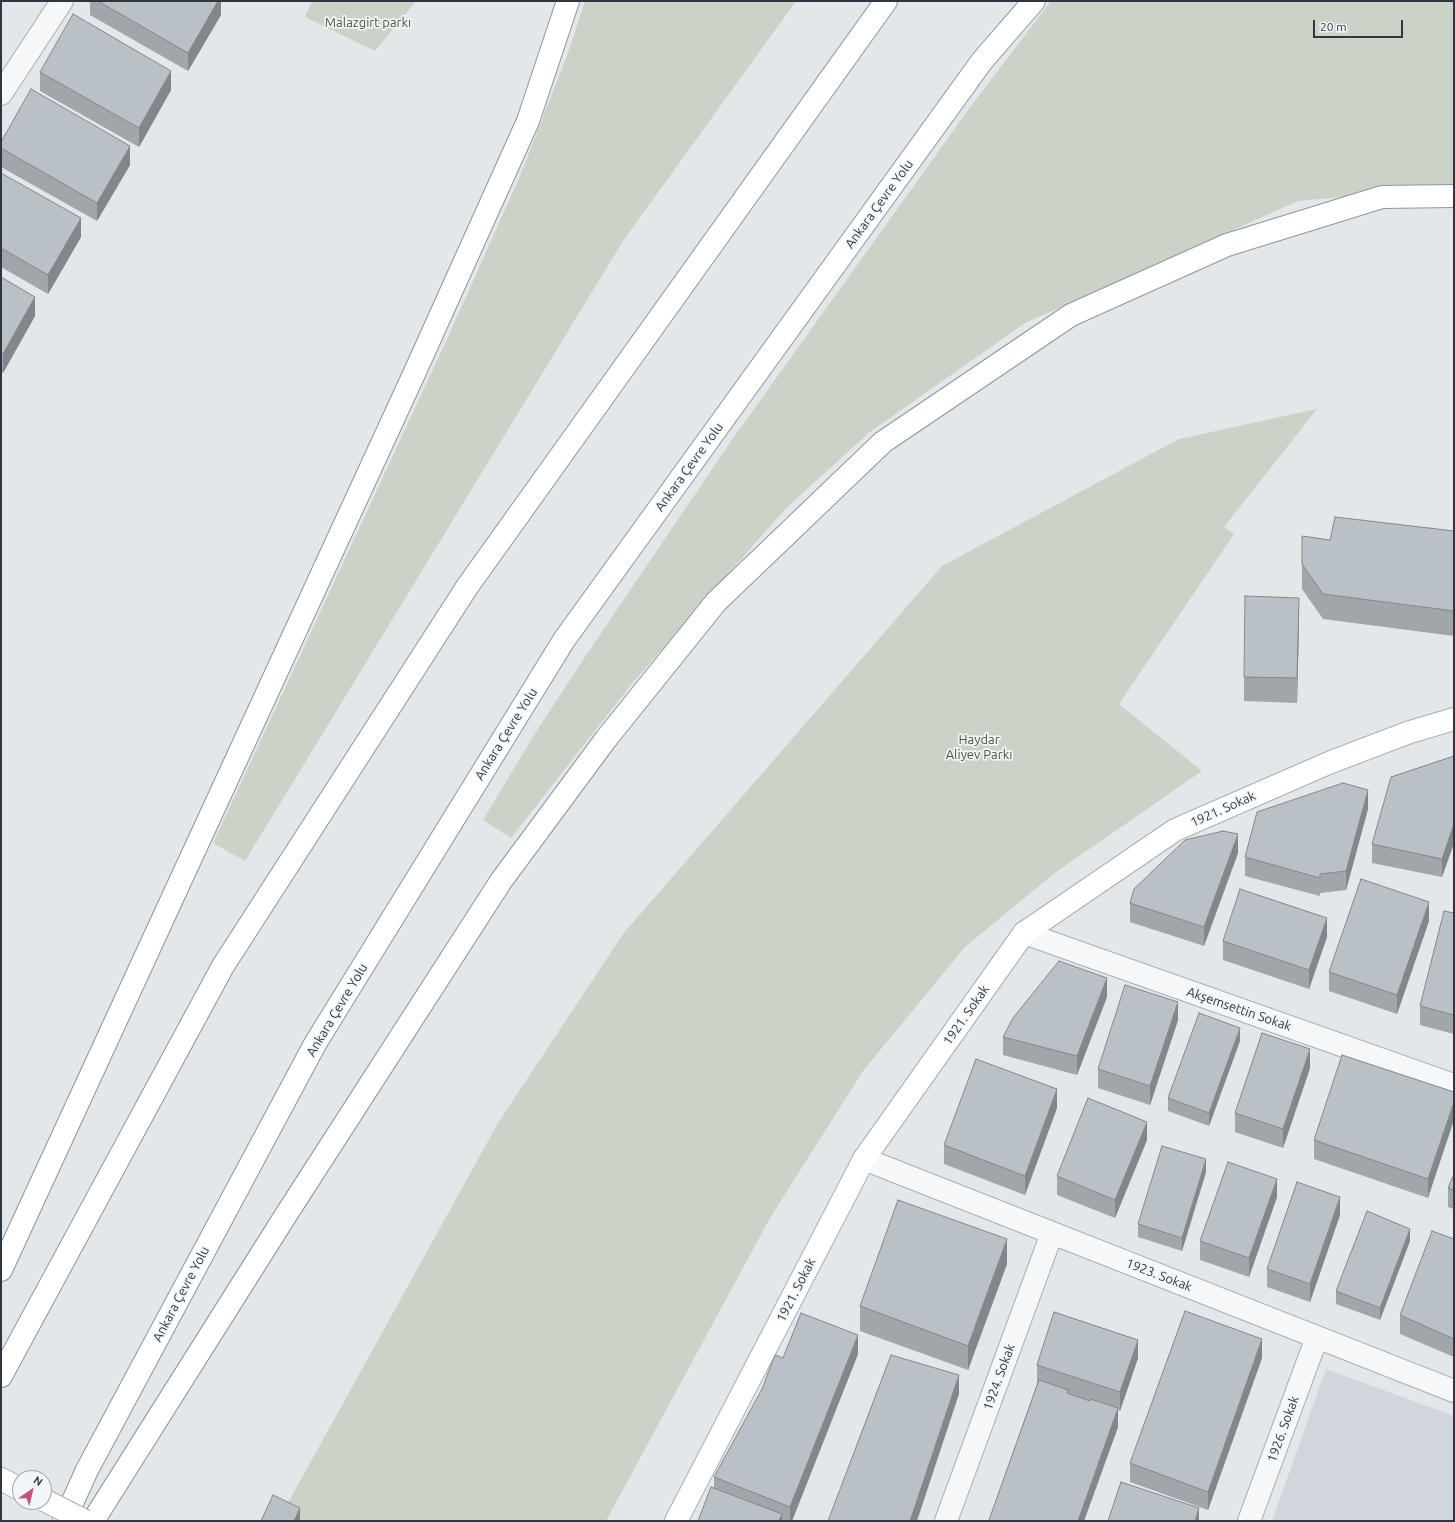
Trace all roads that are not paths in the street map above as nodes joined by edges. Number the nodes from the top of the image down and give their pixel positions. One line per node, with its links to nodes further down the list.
1 (62, 1): 5 (street)
2 (568, 1): 12 (main road)
3 (886, 1): 14 (main road)
4 (1034, 1): 19 (main road, Ankara Çevre Yolu)
5 (1, 94)
6 (1454, 196): 21 (main road)
7 (1454, 719): 8 (main road, 1921. Sokak)
8 (1024, 933): 9 (street, Akşemsettin Sokak); 10 (main road, 1921. Sokak)
9 (1454, 1085)
10 (864, 1159): 11 (street, 1923. Sokak); 22 (main road, 1921. Sokak)
11 (1052, 1233): 13 (street, 1923. Sokak); 23 (street, 1924. Sokak)
12 (1, 1270)
13 (1317, 1337): 15 (street, 1923. Sokak); 24 (street, 1926. Sokak)
14 (1, 1376)
15 (1454, 1391)
16 (1, 1479): 17 (main road)
17 (12, 1485)
18 (52, 1504): 20 (main road, bridge)
19 (64, 1521)
20 (86, 1521)
21 (93, 1521)
22 (676, 1521)
23 (946, 1521)
24 (1249, 1521)

